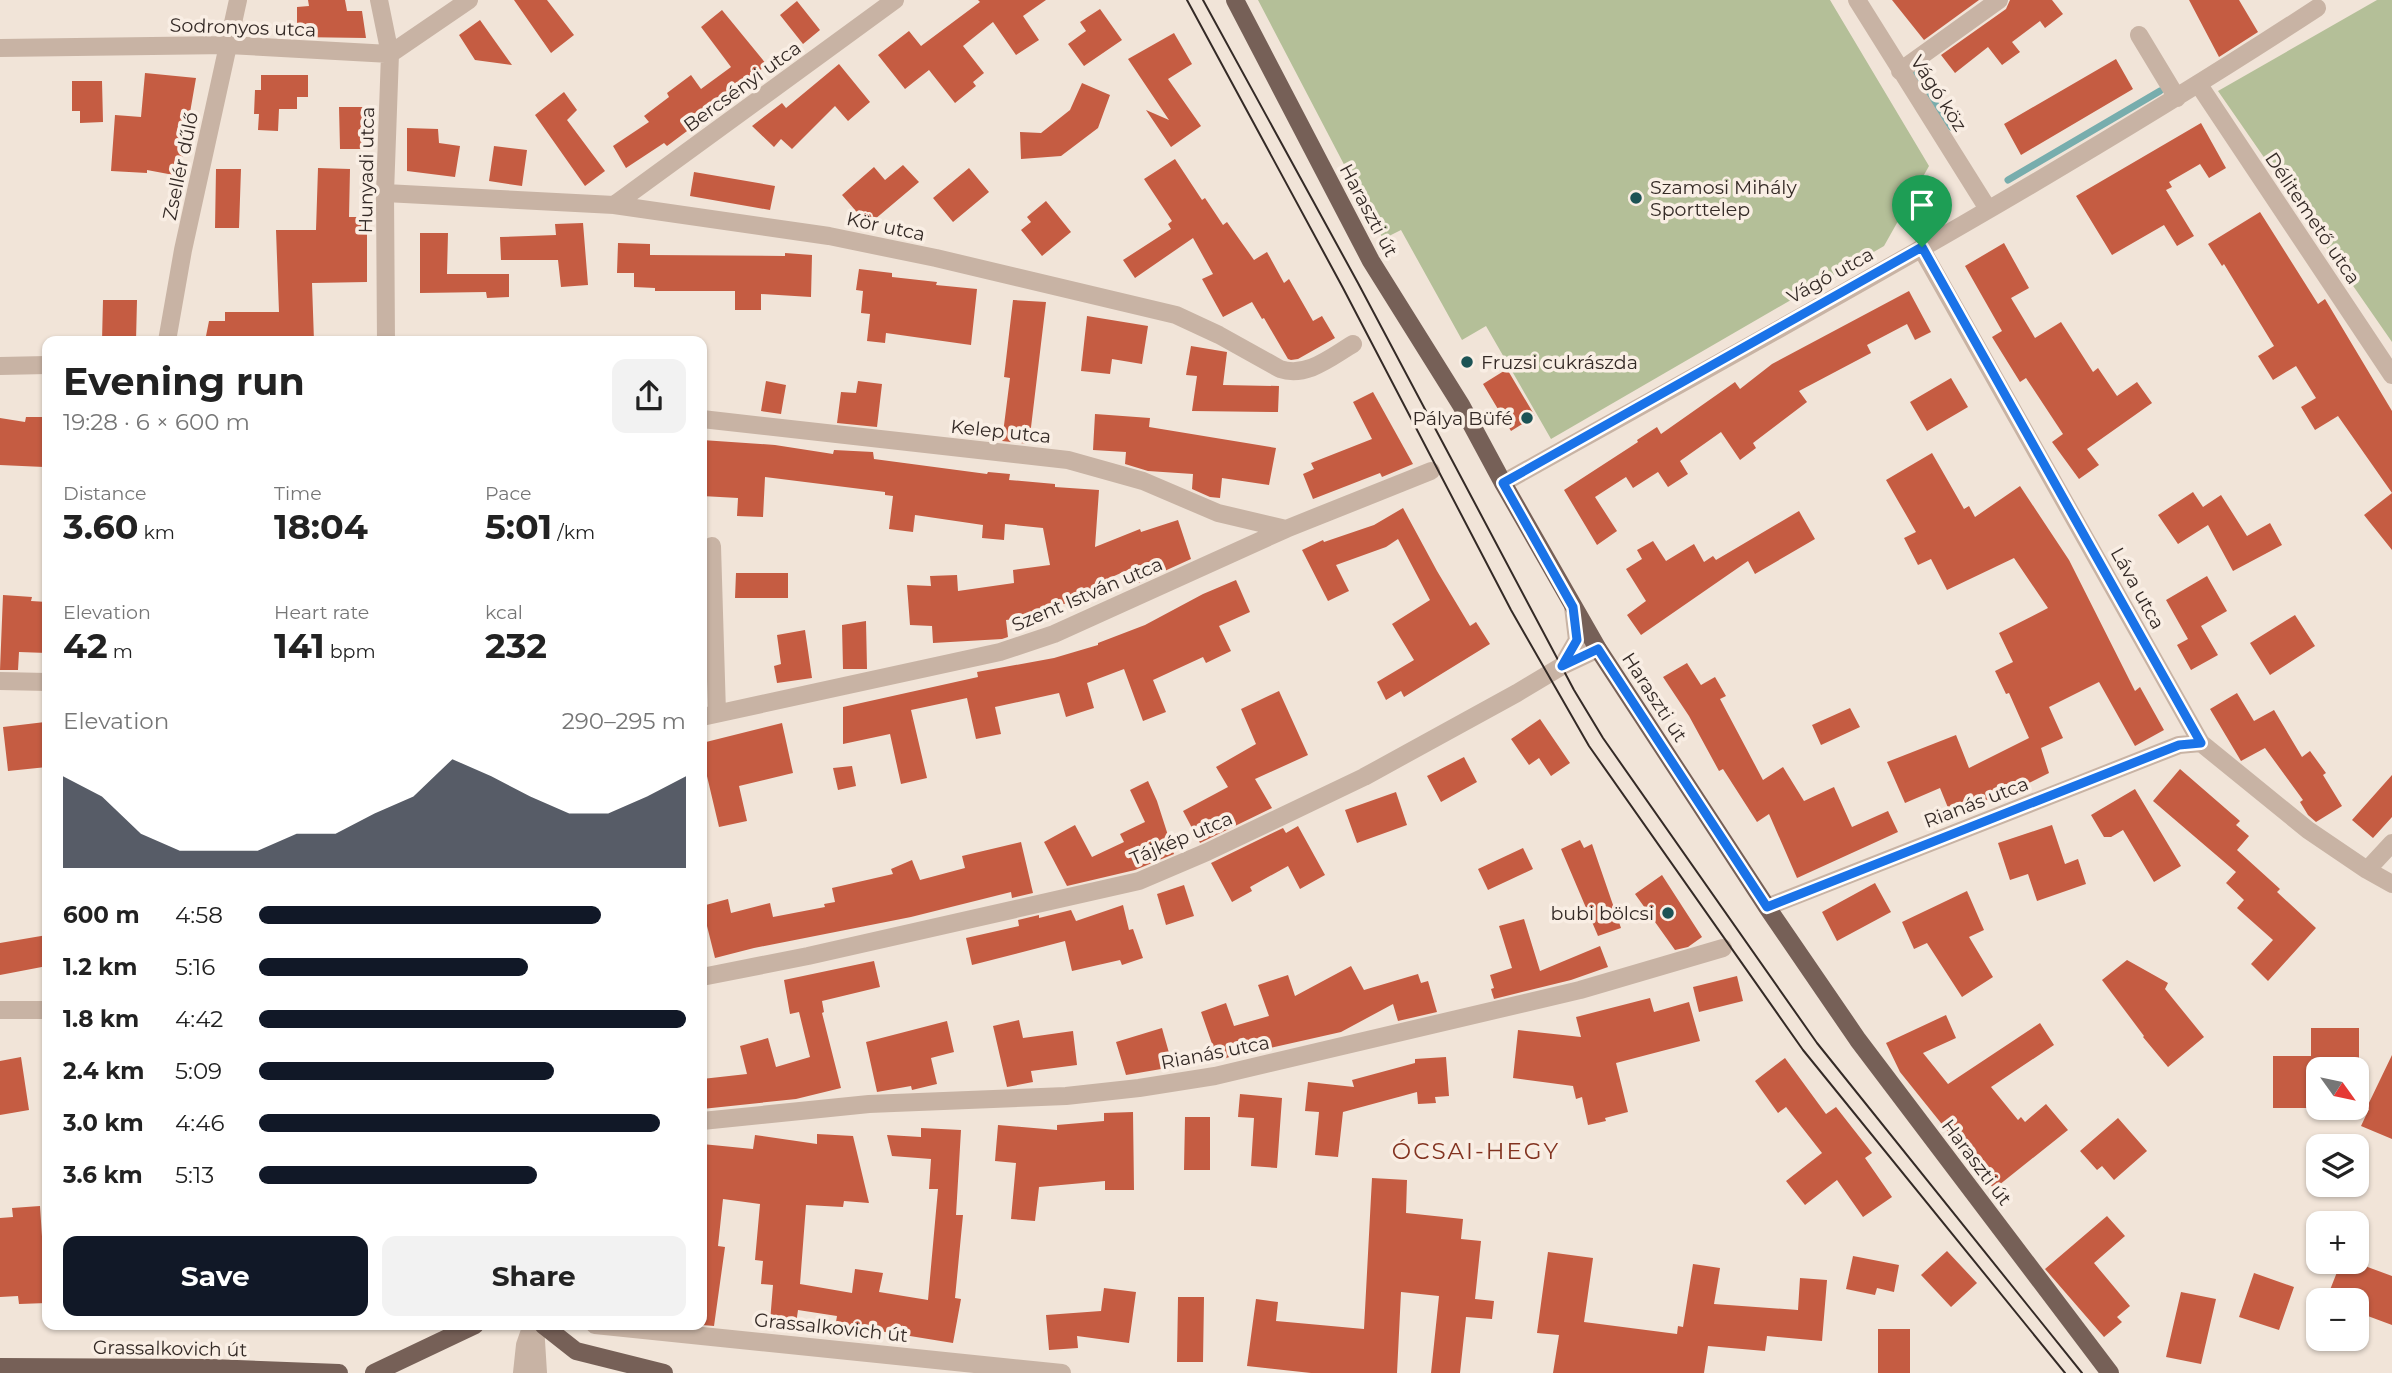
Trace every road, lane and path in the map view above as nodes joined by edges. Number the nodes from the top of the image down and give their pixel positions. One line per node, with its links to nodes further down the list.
1 (238, 0): 10 (street, Zsellér dűlő)
2 (379, 0): 12 (street, Hunyadi utca)
3 (468, 0): 12 (street)
4 (895, 0): 17 (street, Bercsényi utca)
5 (1235, 0): 28 (main road, Haraszti út)
6 (1857, 0): 13 (street, Vágó köz)
7 (1999, 0): 13 (street)
8 (2317, 8): 14 (street, Vágó utca)
9 (2139, 35): 15 (street)
10 (228, 45): 11 (street, Sodronyos utca); 12 (street, Sodronyos utca); 20 (street, Zsellér dűlő)
11 (0, 48)
12 (390, 54): 16 (street, Hunyadi utca)
13 (1900, 71): 18 (street, Vágó köz)
14 (2199, 85): 15 (street, Vágó utca); 25 (street, Délitemető utca)
15 (2177, 98): 18 (street, Vágó utca)
16 (385, 193): 17 (street, Kör utca); 21 (street, Hunyadi utca)
17 (614, 205): 22 (street, Kör utca)
18 (1988, 209): 19 (street, Vágó utca)
19 (1922, 247): 28 (street, Vágó utca); 37 (street, Láva utca)
20 (168, 336)
21 (386, 336)
22 (1353, 344)
23 (42, 365): 24 (street)
24 (0, 366)
25 (2392, 375)
26 (707, 420): 29 (street, Kelep utca)
27 (1431, 471): 29 (street, Szent István utca)
28 (1503, 483): 31 (main road, Haraszti út)
29 (1286, 529): 36 (street, Szent István utca)
30 (712, 546): 36 (street)
31 (1573, 607): 32 (main road, Haraszti út); 33 (street)
32 (1598, 649): 33 (street, Tájkép utca); 41 (main road, Haraszti út)
33 (1562, 666): 43 (street, Tájkép utca)
34 (0, 681): 35 (street)
35 (42, 682)
36 (710, 715)
37 (2201, 743): 39 (street, Láva utca); 41 (street, Rianás utca)
38 (2392, 843): 39 (street)
39 (2367, 870): 40 (street, Láva utca)
40 (2392, 884)
41 (1767, 907): 60 (main road, Haraszti út)
42 (1723, 948): 46 (street, Rianás utca)
43 (707, 976)
44 (0, 1010): 45 (street)
45 (42, 1010)
46 (707, 1120)
47 (464, 1330): 55 (main road)
48 (532, 1330): 56 (street)
49 (534, 1330): 57 (street)
50 (549, 1330): 58 (main road)
51 (644, 1330): 59 (street, Grassalkovich út)
52 (0, 1367): 53 (main road, Grassalkovich út)
53 (328, 1373): 54 (main road, Grassalkovich út)
54 (339, 1373)
55 (374, 1373)
56 (522, 1373)
57 (538, 1373)
58 (664, 1373)
59 (1062, 1373)
60 (2110, 1373)

